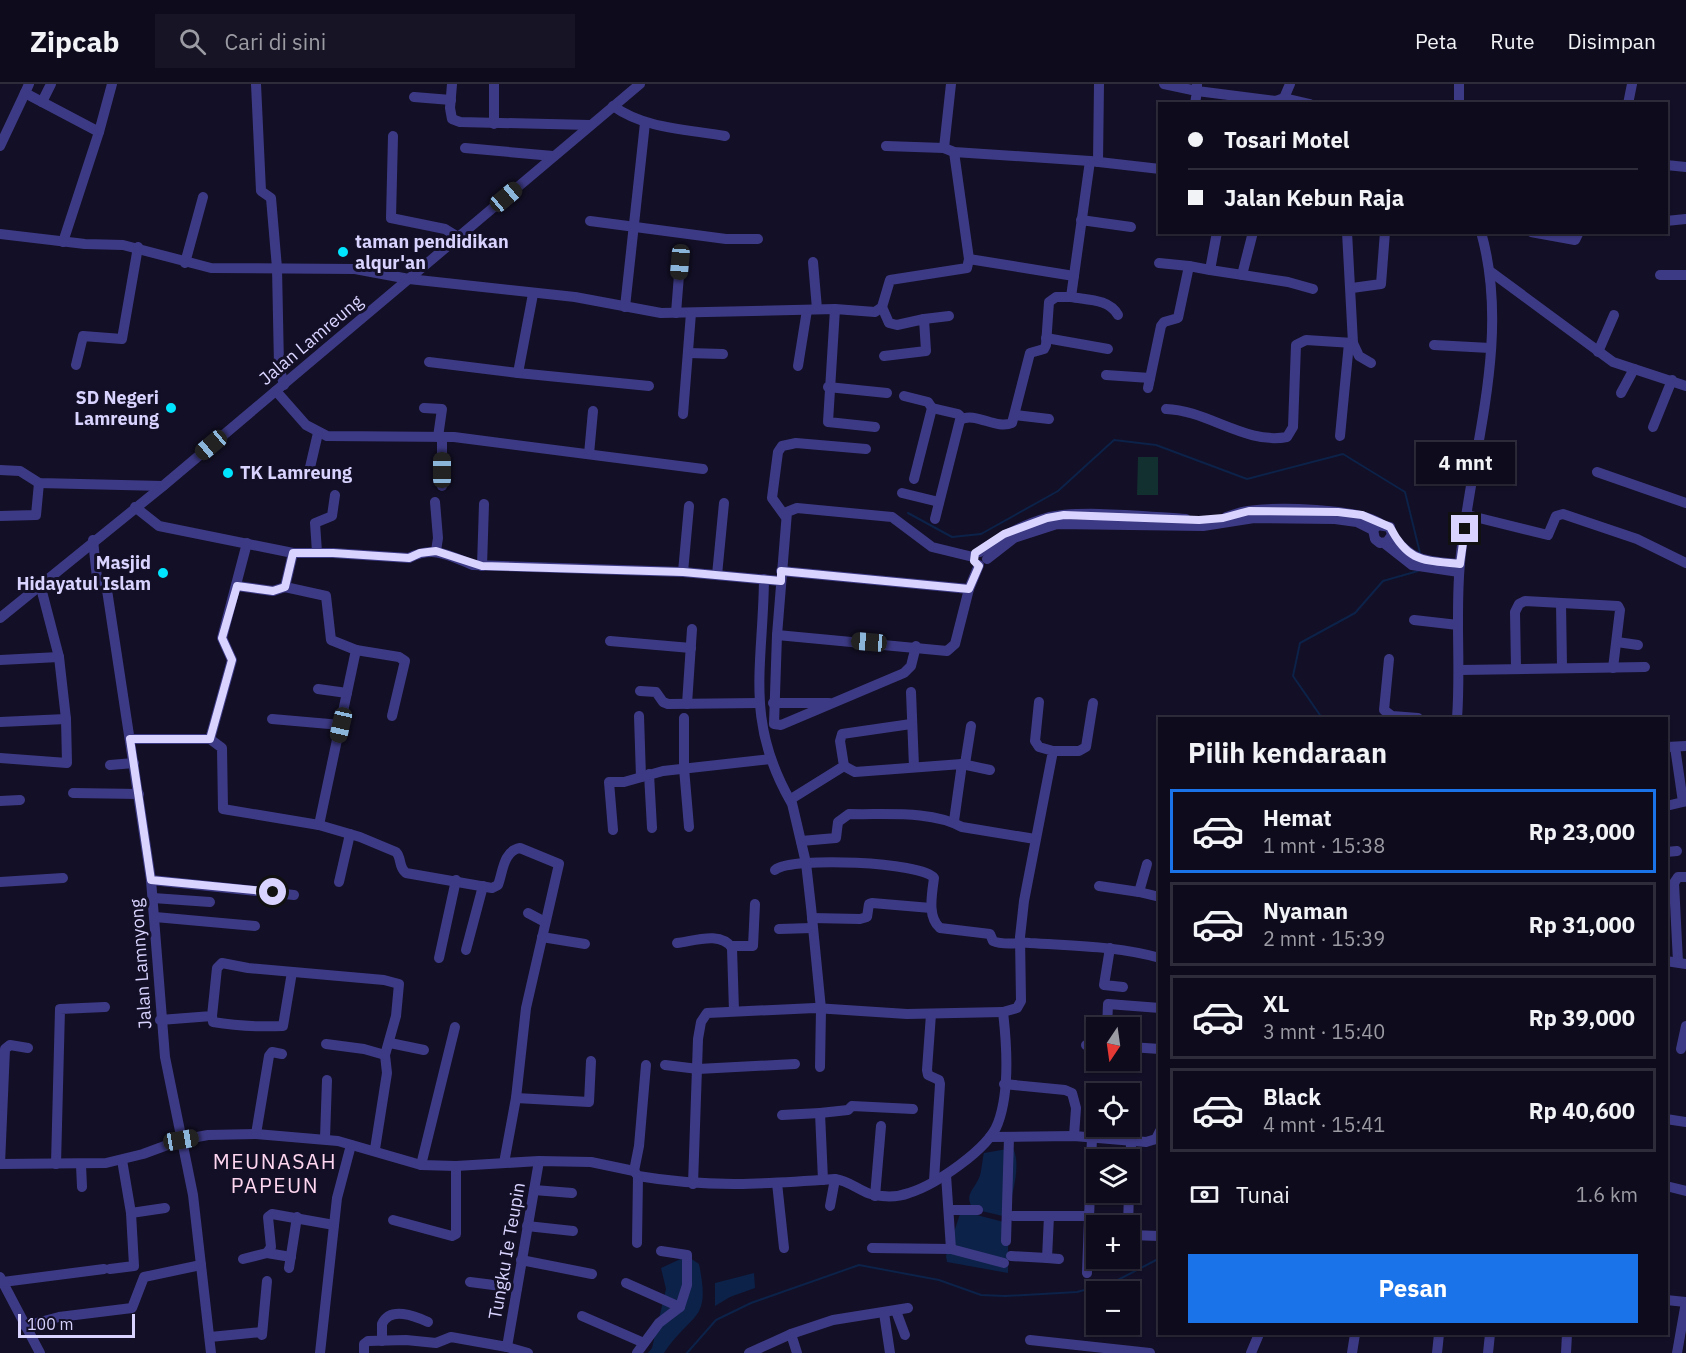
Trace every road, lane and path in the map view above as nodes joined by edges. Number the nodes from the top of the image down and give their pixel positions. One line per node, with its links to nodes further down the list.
1 (51, 84): 19 (street)
2 (112, 84): 28 (street)
3 (256, 84): 65 (street)
4 (452, 84): 17 (street)
5 (494, 84): 26 (street)
6 (640, 84): 24 (street, Jalan Lamreung)
7 (951, 84): 34 (street)
8 (1099, 84): 36 (street)
9 (1164, 84): 13 (street)
10 (1290, 84): 16 (street)
11 (1459, 84): 22 (street)
12 (1632, 84): 23 (street)
13 (1197, 87): 18 (street); 20 (street)
14 (27, 88): 19 (street); 31 (street)
15 (414, 98): 17 (street)
16 (1284, 98): 18 (street); 21 (street)
17 (451, 100): 26 (street)
18 (1255, 101)
19 (42, 102): 28 (street)
20 (1195, 102)
21 (1301, 102)
22 (1459, 102)
23 (1628, 102)
24 (613, 106): 25 (street); 27 (street, Jalan Lamreung)
25 (645, 123): 30 (street); 45 (street)
26 (494, 124): 27 (street)
27 (590, 125): 35 (street, Jalan Lamreung)
28 (99, 132): 57 (street)
29 (393, 136): 55 (street)
30 (725, 136)
31 (0, 146)
32 (886, 146): 34 (street)
33 (465, 148): 35 (street)
34 (949, 150): 36 (street); 63 (street)
35 (553, 156): 55 (street, Jalan Lamreung)
36 (1094, 161): 39 (street); 42 (street)
37 (1668, 165): 38 (street)
38 (1686, 167)
39 (1158, 169)
40 (202, 197): 61 (street)
41 (1686, 219): 44 (street)
42 (1081, 220): 46 (street); 71 (street)
43 (590, 221): 45 (street)
44 (1668, 221)
45 (633, 226): 56 (street); 77 (street)
46 (1131, 226)
47 (0, 234): 57 (street)
48 (1217, 234): 66 (street)
49 (1252, 234): 68 (street)
50 (1347, 234): 73 (street)
51 (1385, 234): 73 (street)
52 (1482, 234): 67 (street)
53 (1542, 234): 54 (street)
54 (1578, 234)
55 (458, 237): 72 (street, Jalan Lamreung)
56 (758, 239)
57 (63, 242): 58 (street)
58 (138, 247): 61 (street); 98 (street)
59 (680, 262): 81 (street)
60 (813, 262): 79 (street)
61 (185, 263): 65 (street)
62 (1159, 263): 64 (street)
63 (964, 266): 71 (street); 78 (street)
64 (1189, 266): 66 (street); 102 (street)
65 (277, 268): 72 (street); 107 (street)
66 (1210, 270): 68 (street)
67 (1491, 272): 90 (street); 92 (street)
68 (1242, 275): 74 (street)
69 (1660, 275): 70 (street)
70 (1686, 275)
71 (1074, 276): 76 (street)
72 (409, 279): 75 (street); 107 (street, Jalan Lamreung)
73 (1352, 288): 88 (street)
74 (1313, 289)
75 (533, 294): 77 (street); 101 (street)
76 (1071, 297): 83 (street); 87 (street)
77 (625, 307): 81 (street)
78 (882, 307): 80 (street); 86 (street)
79 (812, 309): 80 (street); 82 (street); 99 (street)
80 (835, 309): 106 (street)
81 (676, 313): 82 (street)
82 (692, 314): 93 (street)
83 (1118, 315)
84 (1614, 315): 92 (street)
85 (949, 316): 86 (street)
86 (924, 319): 95 (street)
87 (1046, 338): 91 (street); 116 (street)
88 (1351, 343): 97 (street); 113 (street); 122 (street)
89 (1434, 345): 90 (street)
90 (1490, 348): 143 (street)
91 (1108, 350)
92 (1598, 352): 100 (street)
93 (688, 353): 94 (street); 115 (street)
94 (723, 354)
95 (884, 356)
96 (429, 362): 101 (street)
97 (1371, 363)
98 (76, 365)
99 (798, 366)
100 (1634, 369): 103 (street); 109 (street)
101 (518, 373): 104 (street)
102 (1106, 375)
103 (1672, 380): 105 (street); 120 (street)
104 (648, 386)
105 (1686, 386)
106 (828, 387): 108 (street); 119 (street)
107 (280, 388): 121 (street); 132 (street, Jalan Lamreung)
108 (887, 393)
109 (1621, 393)
110 (904, 396): 112 (street)
111 (424, 408): 123 (street)
112 (932, 408): 117 (street); 130 (street)
113 (1166, 409)
114 (593, 411): 125 (street)
115 (683, 414)
116 (1015, 415): 117 (street); 118 (street)
117 (962, 418): 137 (street)
118 (1049, 419)
119 (875, 427)
120 (1653, 427)
121 (318, 433): 123 (street); 129 (street)
122 (1341, 436)
123 (440, 437): 125 (street); 133 (street)
124 (866, 449): 145 (street)
125 (589, 454): 126 (street)
126 (703, 469)
127 (0, 470): 131 (street)
128 (1598, 472): 139 (street)
129 (308, 476)
130 (914, 479)
131 (39, 483): 132 (street); 144 (street)
132 (163, 486): 142 (street, Jalan Lamreung)
133 (442, 486)
134 (902, 493): 137 (street)
135 (335, 495): 152 (street)
136 (435, 502): 151 (street)
137 (939, 502): 146 (street)
138 (724, 503): 159 (street)
139 (1686, 503)
140 (484, 504): 156 (street)
141 (689, 506): 158 (street)
142 (135, 507): 149 (street, Jalan Lamreung); 150 (street)
143 (1467, 515): 155 (street); 157 (street)
144 (0, 516)
145 (785, 516): 154 (street); 160 (street)
146 (935, 519)
147 (1377, 527): 148 (street); 148 (street); 154 (street)
148 (1388, 539): 157 (street)
149 (93, 540): 162 (street, Jalan Lamreung); 207 (street, Jalan Lamnyong)
150 (247, 543): 153 (street); 163 (street)
151 (436, 551): 152 (street); 156 (street)
152 (317, 552): 153 (street)
153 (293, 553): 164 (street)
154 (980, 558): 165 (street)
155 (1686, 563)
156 (482, 566): 158 (street)
157 (1460, 568): 169 (street)
158 (683, 572): 159 (street)
159 (717, 575): 161 (street)
160 (781, 576): 161 (street); 165 (street); 171 (street)
161 (764, 579): 191 (street)
162 (40, 584): 167 (street, Jalan Lamreung); 178 (street)
163 (237, 586): 164 (street); 208 (street)
164 (285, 587): 177 (street)
165 (969, 589): 175 (street)
166 (1561, 603): 173 (street); 181 (street); 183 (street)
167 (0, 618)
168 (1414, 620): 169 (street)
169 (1458, 626): 185 (street)
170 (692, 629): 176 (street)
171 (777, 635): 175 (street); 192 (street)
172 (610, 641): 176 (street)
173 (1617, 642): 174 (street); 184 (street)
174 (1638, 645)
175 (916, 646): 195 (street)
176 (691, 648): 194 (street)
177 (356, 650): 189 (street); 196 (street)
178 (59, 657): 180 (street); 201 (street)
179 (1389, 659): 198 (street)
180 (0, 660)
181 (1563, 667): 183 (street); 184 (street)
182 (1645, 667): 184 (street)
183 (1516, 668): 185 (street)
184 (1613, 668)
185 (1460, 670): 199 (street)
186 (318, 689): 189 (street)
187 (640, 691): 194 (street)
188 (911, 692): 204 (street)
189 (347, 693): 205 (street)
190 (1039, 702): 210 (street)
191 (759, 703): 194 (street); 212 (street)
192 (773, 703): 195 (street); 195 (street)
193 (1093, 703): 210 (street)
194 (687, 704)
195 (836, 704)
196 (392, 716)
197 (639, 716): 220 (street)
198 (1405, 717)
199 (1457, 717)
200 (684, 718): 218 (street)
201 (66, 719): 203 (street); 211 (street)
202 (272, 719): 205 (street)
203 (0, 722)
204 (911, 724): 216 (street); 217 (street)
205 (341, 725): 228 (street)
206 (971, 726): 214 (street)
207 (130, 739): 208 (street); 213 (street, Jalan Lamnyong)
208 (210, 739): 228 (street)
209 (1676, 746): 226 (street)
210 (1053, 751): 233 (street)
211 (0, 758)
212 (771, 759): 218 (street); 225 (street)
213 (134, 763): 215 (street); 222 (street, Jalan Lamnyong)
214 (963, 764): 217 (street); 219 (street); 227 (street)
215 (110, 765)
216 (844, 766): 217 (street); 225 (street)
217 (914, 767)
218 (684, 768): 220 (street); 229 (street)
219 (990, 770)
220 (645, 776): 230 (street); 231 (street)
221 (73, 793): 222 (street)
222 (139, 794): 240 (street, Jalan Lamnyong)
223 (20, 800): 224 (street)
224 (0, 801)
225 (791, 802): 234 (street)
226 (1668, 806)
227 (954, 821): 233 (street); 234 (street)
228 (319, 825): 232 (street)
229 (689, 827)
230 (652, 828)
231 (613, 830)
232 (350, 834): 241 (street); 243 (street)
233 (1035, 839): 260 (street)
234 (801, 840): 235 (street)
235 (806, 863): 237 (street); 252 (street); 256 (street)
236 (1147, 864): 246 (street)
237 (775, 870)
238 (1686, 877): 268 (street)
239 (63, 878): 242 (street)
240 (151, 880): 247 (street); 249 (street, Jalan Lamnyong)
241 (456, 880): 244 (street); 266 (street)
242 (0, 882)
243 (339, 882)
244 (483, 886): 255 (street); 265 (street)
245 (1099, 886): 246 (street)
246 (1139, 892): 248 (street)
247 (294, 895)
248 (1158, 897)
249 (153, 898): 250 (street); 254 (street, Jalan Lamnyong)
250 (210, 902)
251 (755, 904): 263 (street)
252 (931, 908): 256 (street); 260 (street)
253 (528, 913): 255 (street)
254 (155, 917): 257 (street); 279 (street, Jalan Lamnyong)
255 (545, 922): 259 (street)
256 (812, 923): 258 (street); 273 (street)
257 (255, 926)
258 (779, 929)
259 (542, 937): 262 (street); 299 (street)
260 (1020, 942): 264 (street); 275 (street)
261 (677, 943): 263 (street)
262 (585, 944)
263 (731, 946): 274 (street)
264 (1110, 948): 267 (street); 270 (street)
265 (466, 950)
266 (439, 958)
267 (1158, 958)
268 (1677, 962)
269 (292, 972): 277 (street); 277 (street); 282 (street)
270 (1123, 987)
271 (105, 1007): 323 (street)
272 (1158, 1008): 278 (street)
273 (821, 1009): 274 (street); 276 (street); 295 (street)
274 (734, 1011): 296 (street)
275 (1003, 1012): 276 (street); 298 (street)
276 (931, 1014): 331 (street)
277 (212, 1016): 279 (street)
278 (1107, 1017)
279 (160, 1020): 314 (street, Jalan Lamnyong)
280 (1686, 1026): 287 (street)
281 (455, 1027): 325 (street)
282 (390, 1043): 288 (street); 290 (street)
283 (326, 1044): 290 (street)
284 (28, 1048): 322 (street)
285 (1140, 1048): 286 (street)
286 (1158, 1049)
287 (1681, 1049)
288 (424, 1050)
289 (282, 1054): 306 (street)
290 (385, 1055): 317 (street)
291 (591, 1061): 299 (street)
292 (795, 1064): 296 (street)
293 (646, 1065): 327 (street)
294 (665, 1065): 296 (street)
295 (820, 1067)
296 (698, 1069): 333 (street)
297 (327, 1080): 313 (street)
298 (1004, 1084): 307 (street); 309 (street)
299 (516, 1098): 321 (street)
300 (913, 1109): 301 (street)
301 (820, 1113): 302 (street); 330 (street)
302 (782, 1115)
303 (1668, 1119): 304 (street)
304 (1686, 1122)
305 (881, 1126): 339 (street)
306 (256, 1134): 313 (street); 314 (street)
307 (1074, 1136): 310 (street); 311 (street)
308 (1158, 1136): 315 (street)
309 (990, 1137): 310 (street); 328 (street)
310 (1009, 1137): 356 (street)
311 (1086, 1137)
312 (1092, 1137): 315 (street); 345 (street)
313 (325, 1138): 316 (street)
314 (181, 1140): 319 (street); 367 (street, Jalan Lamnyong)
315 (1131, 1141): 318 (street)
316 (351, 1145): 317 (street); 351 (street)
317 (375, 1149): 325 (street)
318 (1131, 1149)
319 (122, 1160): 324 (street); 344 (street)
320 (539, 1161): 321 (street); 327 (street); 336 (street, Tungku Ie Teupin)
321 (504, 1163): 326 (street)
322 (0, 1164): 323 (street)
323 (56, 1164): 324 (street)
324 (81, 1165): 335 (street)
325 (421, 1165): 326 (street)
326 (456, 1166): 350 (street)
327 (636, 1174): 333 (street); 357 (street)
328 (946, 1175): 331 (street); 342 (street)
329 (835, 1179): 330 (street); 339 (street); 340 (street)
330 (823, 1180): 332 (street)
331 (934, 1181): 339 (street)
332 (777, 1183): 333 (street); 358 (street)
333 (693, 1184)
334 (1668, 1186): 337 (street)
335 (82, 1187)
336 (534, 1190): 338 (street); 352 (street, Tungku Ie Teupin)
337 (1686, 1191)
338 (572, 1193)
339 (875, 1196)
340 (830, 1206)
341 (165, 1208): 344 (street)
342 (948, 1210): 343 (street); 360 (street)
343 (978, 1210)
344 (131, 1213): 371 (street)
345 (1089, 1215)
346 (1013, 1216): 347 (street)
347 (1049, 1216): 348 (street); 364 (street)
348 (1086, 1216)
349 (297, 1217): 351 (street); 362 (street); 362 (street)
350 (393, 1220)
351 (334, 1225): 400 (street)
352 (527, 1226): 353 (street); 366 (street, Tungku Ie Teupin)
353 (573, 1231)
354 (1140, 1235): 355 (street)
355 (1158, 1236)
356 (1006, 1241)
357 (637, 1243)
358 (784, 1248)
359 (872, 1248): 360 (street)
360 (951, 1249): 364 (street)
361 (661, 1251): 378 (street)
362 (267, 1253): 363 (street)
363 (243, 1258)
364 (1047, 1258): 365 (street)
365 (1059, 1259)
366 (521, 1260): 370 (street); 375 (street, Tungku Ie Teupin)
367 (201, 1265): 383 (street); 391 (street, Jalan Lamnyong)
368 (1087, 1269): 369 (street)
369 (1087, 1273)
370 (592, 1274)
371 (2, 1279): 383 (street)
372 (267, 1281): 391 (street)
373 (470, 1282): 375 (street)
374 (626, 1283): 378 (street)
375 (517, 1288): 396 (street, Tungku Ie Teupin)
376 (1668, 1300): 377 (street)
377 (1686, 1302): 413 (street)
378 (680, 1306): 394 (street)
379 (908, 1308): 380 (street)
380 (890, 1312): 384 (street); 385 (street); 406 (street)
381 (582, 1316): 394 (street)
382 (428, 1322): 393 (street)
383 (26, 1326): 398 (street)
384 (791, 1334): 404 (street); 405 (street)
385 (905, 1335)
386 (1259, 1335): 408 (street)
387 (1355, 1335): 409 (street)
388 (1439, 1335): 410 (street)
389 (1490, 1335): 411 (street)
390 (1567, 1335): 412 (street)
391 (210, 1337): 399 (street, Jalan Lamnyong)
392 (1030, 1340): 397 (street)
393 (382, 1341): 395 (street, Tungku Ie Teupin); 401 (street)
394 (644, 1343): 403 (street)
395 (440, 1348): 396 (street, Tungku Ie Teupin)
396 (500, 1348): 402 (street, Tungku Ie Teupin)
397 (1093, 1350): 407 (street)
398 (40, 1353)
399 (211, 1353)
400 (320, 1353)
401 (364, 1353)
402 (528, 1353)
403 (637, 1353)
404 (749, 1353)
405 (796, 1353)
406 (890, 1353)
407 (1150, 1353)
408 (1251, 1353)
409 (1352, 1353)
410 (1437, 1353)
411 (1488, 1353)
412 (1566, 1353)
413 (1677, 1353)

